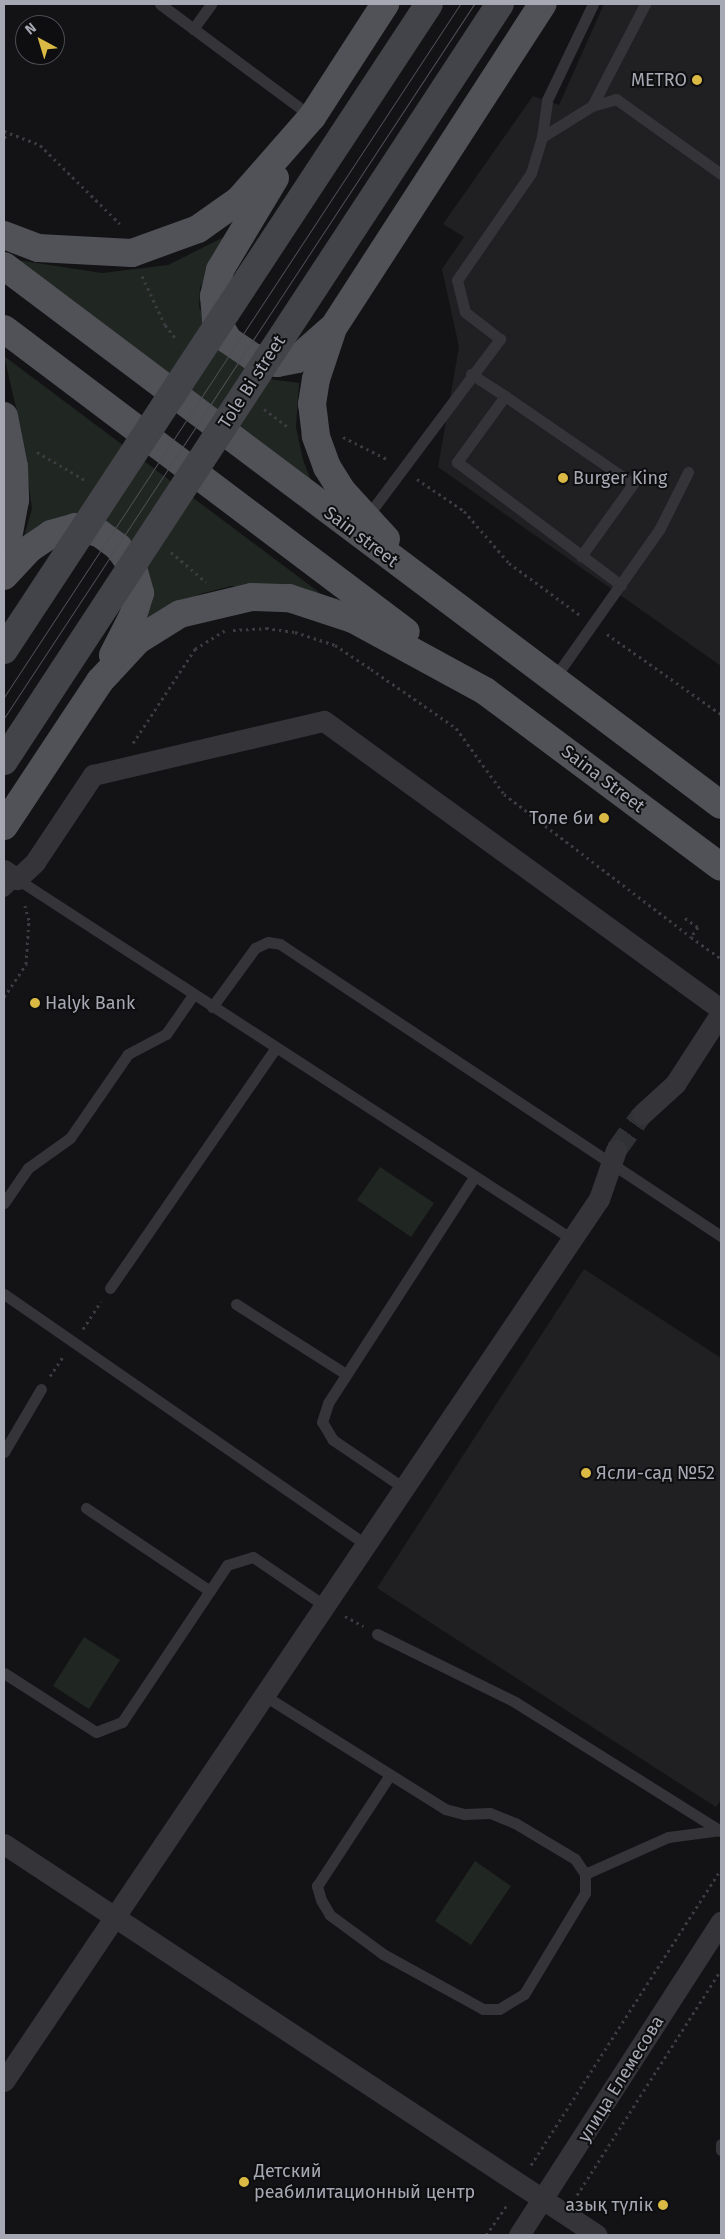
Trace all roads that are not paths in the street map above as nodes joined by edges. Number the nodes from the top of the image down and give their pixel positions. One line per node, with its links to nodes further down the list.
1 (160, 4): 9 (lane)
2 (211, 4): 9 (lane)
3 (385, 4): 11 (main road)
4 (429, 4): 28 (main road, bridge)
5 (500, 4): 32 (main road, Tole Bi street, bridge)
6 (543, 4): 16 (main road)
7 (593, 4): 12 (lane)
8 (645, 4): 10 (lane)
9 (193, 29): 11 (lane)
10 (592, 106): 12 (lane); 13 (lane)
11 (312, 117): 14 (main road); 16 (main road)
12 (542, 138): 18 (lane)
13 (721, 174)
14 (4, 235)
15 (4, 266): 27 (main road, Sain street)
16 (333, 328): 22 (main road)
17 (4, 329): 31 (main road)
18 (471, 374): 19 (lane); 22 (lane)
19 (505, 396): 23 (lane); 23 (lane)
20 (4, 416): 24 (main road)
21 (688, 472): 26 (lane)
22 (366, 518): 27 (main road)
23 (582, 556): 26 (lane)
24 (4, 560)
25 (4, 576): 30 (main road)
26 (621, 585): 29 (lane)
27 (460, 612): 29 (main road, Sain street)
28 (4, 650)
29 (554, 680): 33 (main road, Sain street)
30 (100, 681): 31 (main road); 34 (main road)
31 (485, 692): 35 (main road, Saina Street)
32 (4, 761)
33 (721, 806)
34 (4, 826)
35 (721, 867)
36 (8, 880): 37 (lane); 39 (street)
37 (193, 994): 38 (lane); 45 (lane)
38 (212, 1007): 41 (lane); 43 (lane)
39 (721, 1009)
40 (721, 1013): 42 (street)
41 (275, 1049): 44 (lane); 48 (lane)
42 (642, 1114)
43 (614, 1157): 46 (lane); 47 (street)
44 (474, 1176): 47 (lane); 51 (lane)
45 (4, 1203)
46 (721, 1236)
47 (572, 1239): 54 (street)
48 (110, 1288)
49 (4, 1294): 56 (lane)
50 (236, 1304): 51 (lane)
51 (346, 1374): 54 (lane)
52 (41, 1389): 53 (lane)
53 (4, 1452)
54 (404, 1488): 56 (street)
55 (86, 1508): 57 (lane)
56 (366, 1545): 58 (street)
57 (210, 1591): 58 (lane); 60 (lane)
58 (325, 1606): 61 (street)
59 (377, 1634): 63 (lane)
60 (4, 1673)
61 (265, 1696): 62 (lane); 66 (street)
62 (390, 1775): 65 (lane); 65 (lane)
63 (721, 1830): 65 (lane)
64 (4, 1844): 66 (street)
65 (585, 1874)
66 (116, 1917): 68 (street); 71 (street)
67 (721, 1922): 71 (street, улица Елемесова)
68 (4, 2081)
69 (721, 2144): 70 (lane)
70 (721, 2150)
71 (544, 2201): 72 (street, улица Елемесова); 73 (street)
72 (519, 2235)
73 (597, 2235)

